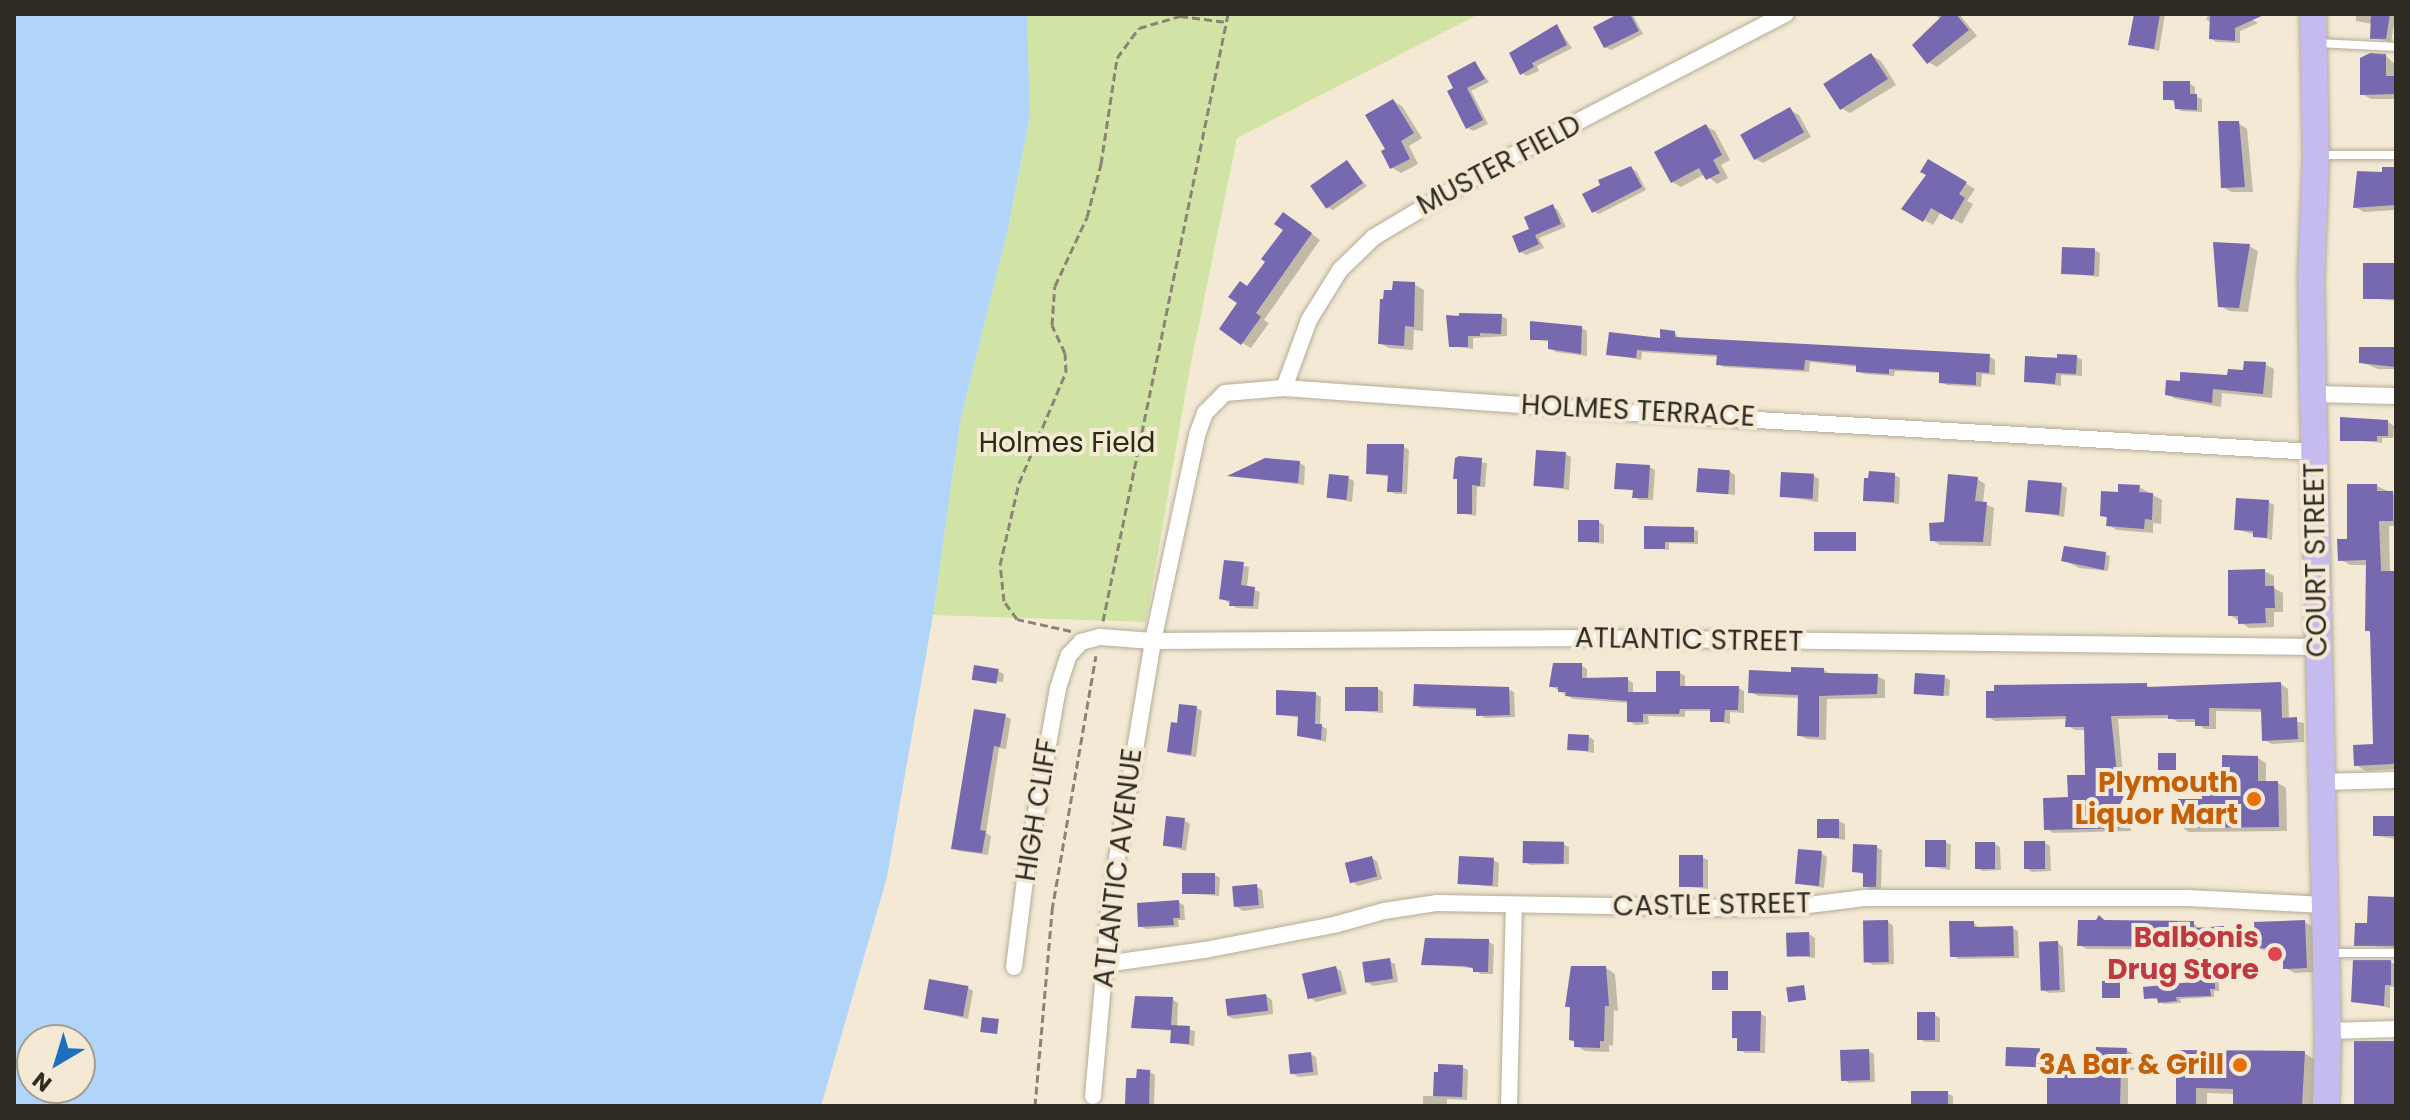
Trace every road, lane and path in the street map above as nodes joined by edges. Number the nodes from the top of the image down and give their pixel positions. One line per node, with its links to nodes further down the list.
1 (1228, 14): 5 (path)
2 (1786, 14): 10 (street, MUSTER FIELD)
3 (2313, 14): 6 (main road, COURT STREET)
4 (1179, 15): 5 (path); 14 (path)
5 (1227, 22): 14 (path)
6 (2313, 43): 7 (lane); 8 (main road, COURT STREET)
7 (2396, 47)
8 (2316, 155): 9 (lane); 11 (main road, COURT STREET)
9 (2396, 155)
10 (1284, 388): 13 (street, HOLMES TERRACE); 15 (street, HOLMES TERRACE)
11 (2313, 394): 12 (street); 13 (main road, COURT STREET)
12 (2396, 396)
13 (2314, 452): 16 (main road, COURT STREET)
14 (1100, 637): 15 (street, ATLANTIC STREET); 24 (street, HIGH CLIFF); 28 (path)
15 (1153, 641): 16 (street, ATLANTIC STREET); 23 (street, ATLANTIC AVENUE)
16 (2317, 647): 18 (main road, COURT STREET)
17 (2396, 780): 18 (street)
18 (2322, 782): 19 (main road, COURT STREET)
19 (2325, 905): 20 (street, CASTLE STREET); 21 (main road, COURT STREET)
20 (1514, 906): 23 (street, CASTLE STREET); 29 (street)
21 (2326, 953): 22 (lane); 26 (main road, COURT STREET)
22 (2396, 953)
23 (1105, 964): 27 (street, ATLANTIC AVENUE)
24 (1014, 967)
25 (2396, 1029): 26 (street)
26 (2328, 1031): 30 (main road, COURT STREET)
27 (1093, 1096)
28 (1035, 1106)
29 (1509, 1106)
30 (2326, 1106)

